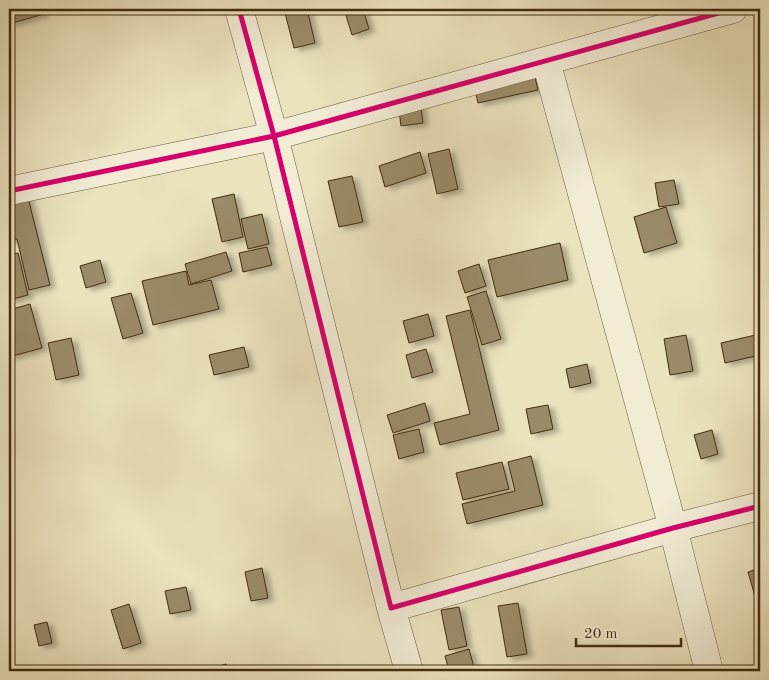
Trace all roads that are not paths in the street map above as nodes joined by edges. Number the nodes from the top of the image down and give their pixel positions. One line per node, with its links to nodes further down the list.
1 (239, 9): 4 (street)
2 (731, 9): 3 (street)
3 (546, 61): 4 (street); 7 (street)
4 (274, 136): 5 (street); 8 (street)
5 (9, 192)
6 (760, 506): 7 (street)
7 (673, 528): 8 (street); 10 (street)
8 (391, 608): 9 (street)
9 (409, 671)
10 (709, 671)

